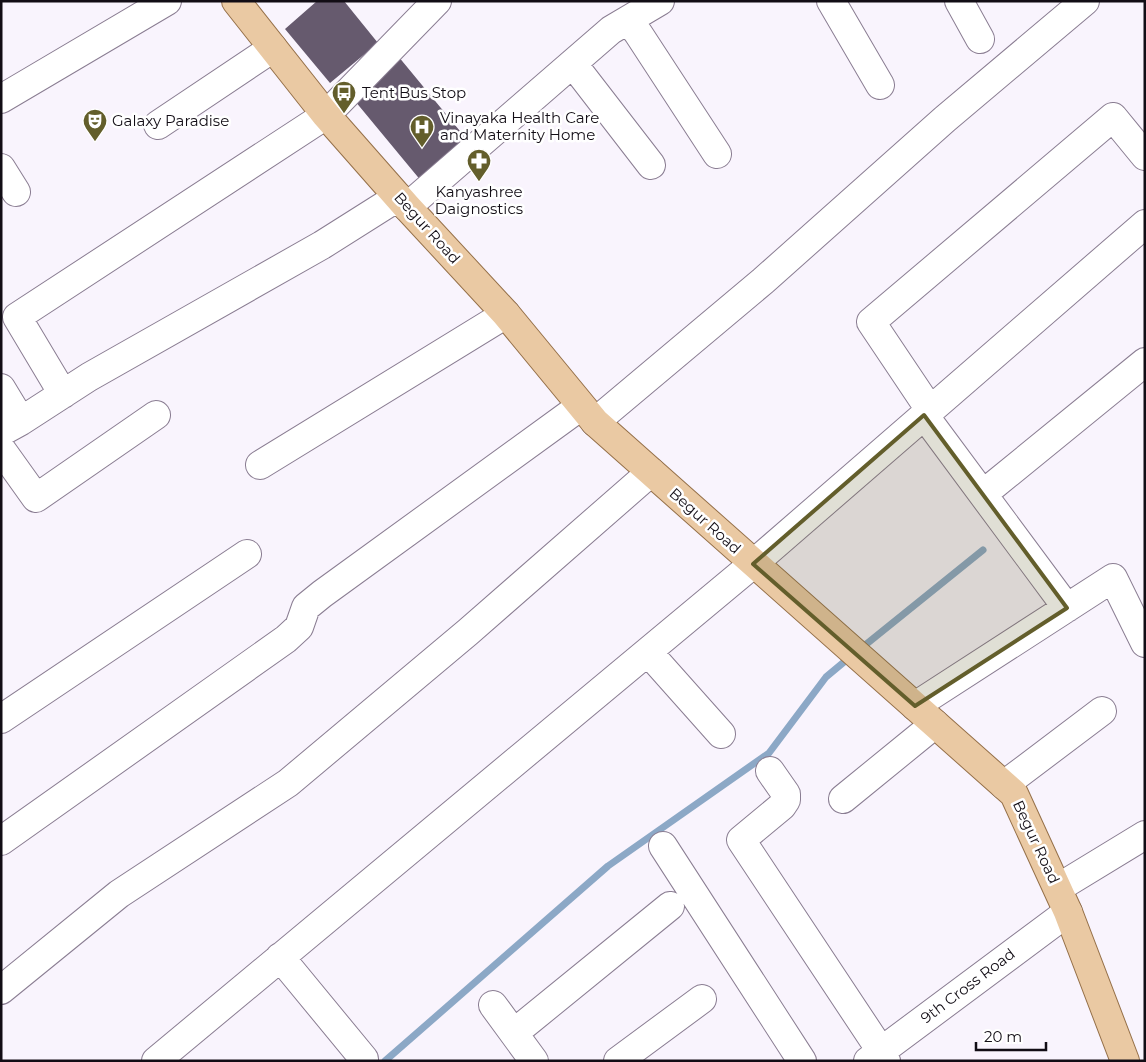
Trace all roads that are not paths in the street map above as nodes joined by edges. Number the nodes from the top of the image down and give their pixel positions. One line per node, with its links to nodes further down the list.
1 (167, 1): 13 (street)
2 (236, 1): 10 (main road, Begur Road)
3 (437, 1): 14 (street)
4 (660, 1): 8 (street)
5 (831, 1): 12 (street)
6 (959, 1): 9 (street)
7 (1085, 1): 28 (street)
8 (628, 20): 11 (street); 16 (street)
9 (980, 39)
10 (273, 48): 14 (main road, Begur Road); 15 (street)
11 (573, 64): 18 (street); 21 (street)
12 (880, 85)
13 (1, 98)
14 (326, 115): 21 (main road, Begur Road); 26 (street)
15 (158, 125)
16 (717, 154)
17 (1145, 156): 27 (street)
18 (651, 165)
19 (1, 168): 20 (street)
20 (16, 192)
21 (402, 202): 23 (main road, Begur Road); 26 (street)
22 (1145, 224): 27 (street)
23 (506, 314): 28 (main road, Begur Road); 32 (street)
24 (1145, 362): 34 (street)
25 (1, 388): 30 (street)
26 (63, 394): 30 (street)
27 (927, 413): 34 (street); 36 (street)
28 (588, 414): 33 (main road, Begur Road); 49 (street)
29 (156, 415): 31 (street)
30 (11, 427)
31 (1, 449)
32 (260, 465)
33 (651, 472): 36 (main road, Begur Road); 54 (street)
34 (983, 494): 37 (street)
35 (247, 554): 42 (street)
36 (753, 564): 39 (street); 40 (main road, Begur Road)
37 (1067, 608): 38 (street); 40 (street)
38 (1145, 644)
39 (648, 652): 44 (street); 53 (street)
40 (915, 706): 43 (main road, Begur Road)
41 (1102, 711): 46 (street)
42 (1, 719)
43 (935, 724): 46 (main road, Begur Road); 47 (street)
44 (720, 734)
45 (770, 771): 58 (street)
46 (1004, 785): 51 (main road, Begur Road)
47 (843, 799)
48 (1145, 835): 51 (street, 9th Cross Road)
49 (1, 841)
50 (664, 846): 63 (street)
51 (1063, 900): 58 (street, 9th Cross Road); 64 (main road, Begur Road)
52 (670, 906): 57 (street)
53 (280, 957): 59 (street); 60 (street)
54 (1, 990)
55 (702, 999): 62 (street)
56 (493, 1005): 57 (street)
57 (514, 1033): 61 (street)
58 (878, 1057)
59 (364, 1059)
60 (156, 1061)
61 (534, 1061)
62 (618, 1061)
63 (802, 1061)
64 (1125, 1061)

